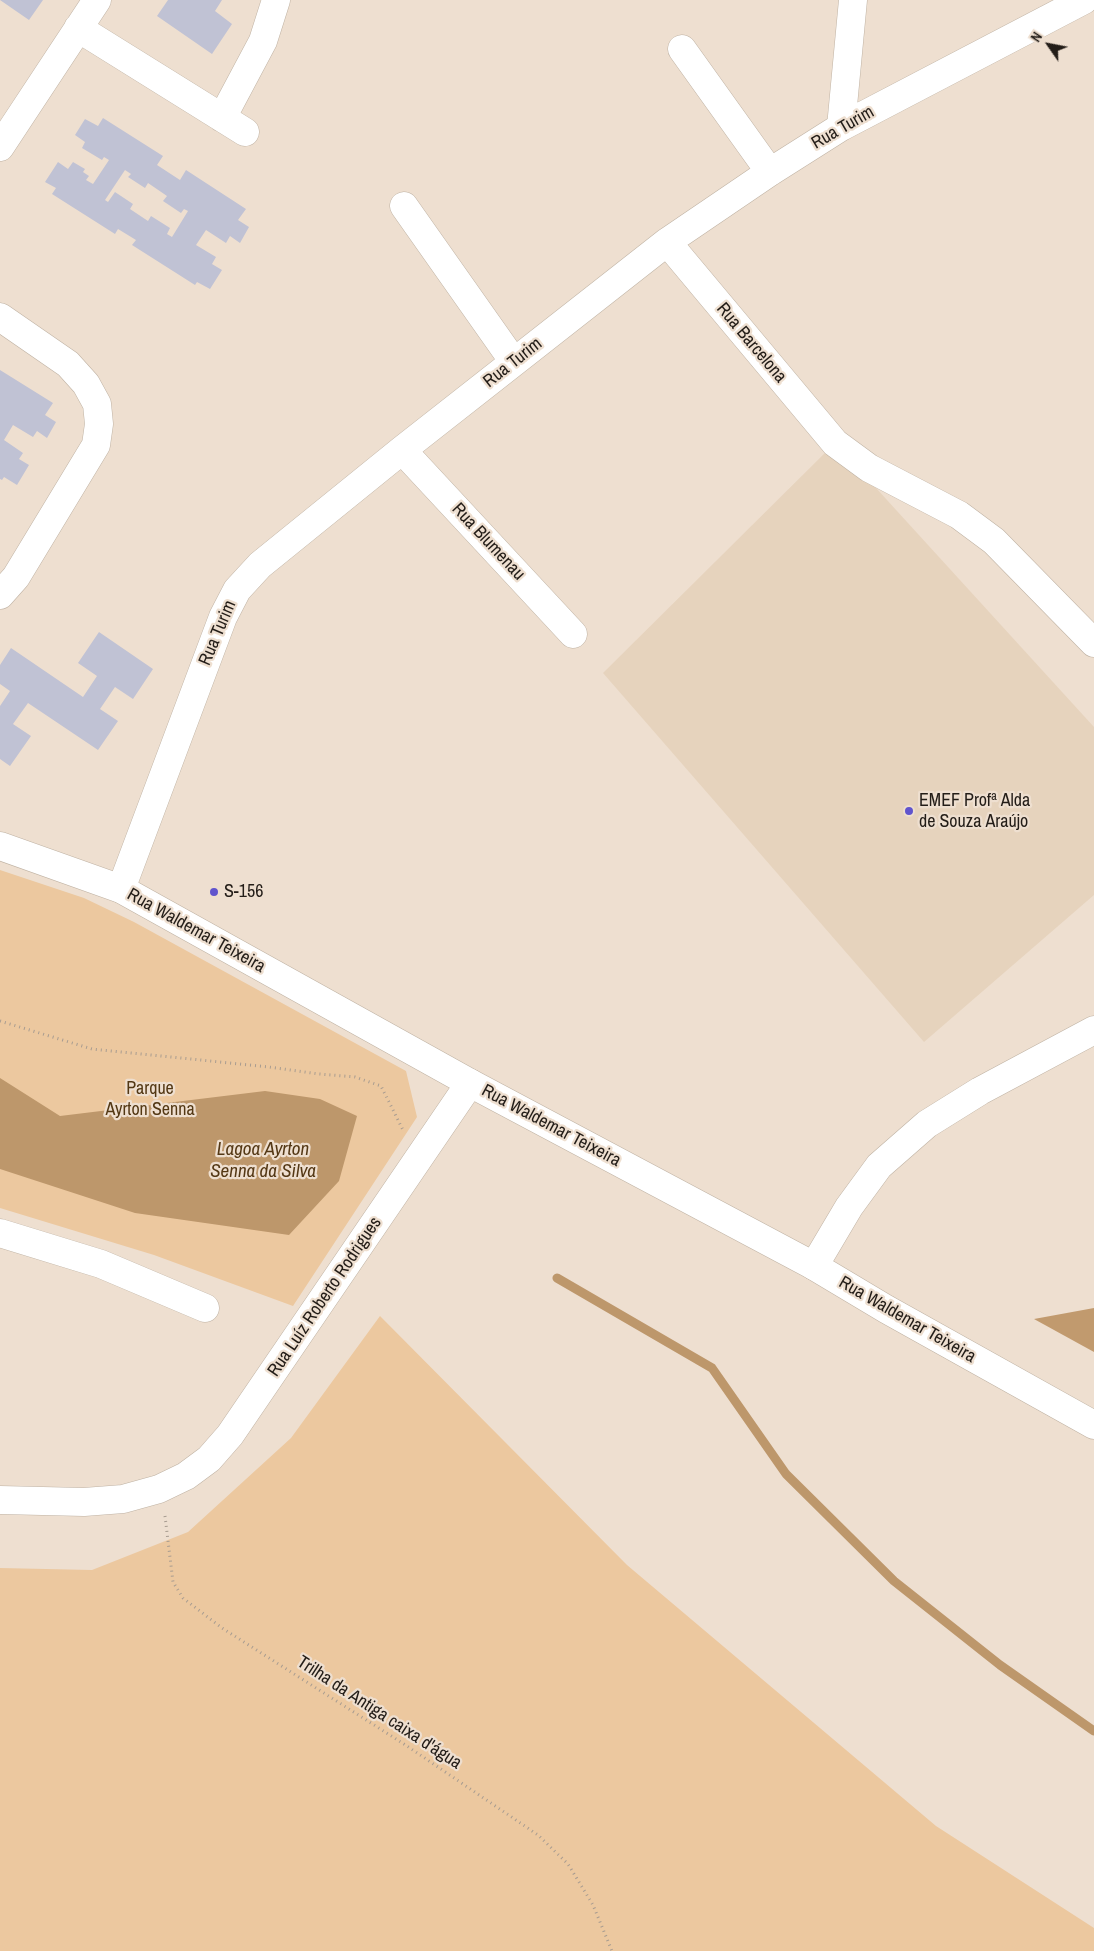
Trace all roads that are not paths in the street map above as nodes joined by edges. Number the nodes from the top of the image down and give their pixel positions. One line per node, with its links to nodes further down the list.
1 (97, 0): 5 (street)
2 (276, 0): 5 (street)
3 (853, 0): 7 (street)
4 (1084, 0): 7 (street, Rua Turim)
5 (78, 28): 8 (street)
6 (682, 49): 9 (street)
7 (841, 127): 9 (street, Rua Turim)
8 (0, 147)
9 (770, 172): 11 (street, Rua Turim)
10 (404, 206): 13 (street)
11 (667, 242): 13 (street, Rua Turim); 17 (street, Rua Barcelona)
12 (0, 317): 15 (street)
13 (514, 362): 14 (street, Rua Turim)
14 (402, 450): 16 (street, Rua Blumenau); 19 (street, Rua Turim)
15 (0, 595)
16 (573, 634)
17 (1094, 643)
18 (0, 846): 19 (street, Rua Waldemar Teixeira)
19 (121, 889): 21 (street, Rua Waldemar Teixeira)
20 (1094, 1030): 23 (street)
21 (470, 1083): 23 (street, Rua Waldemar Teixeira); 26 (street, Rua Luíz Roberto Rodrigues)
22 (0, 1232): 24 (street)
23 (814, 1266): 25 (street, Rua Waldemar Teixeira)
24 (205, 1308)
25 (1094, 1426)
26 (0, 1500)

